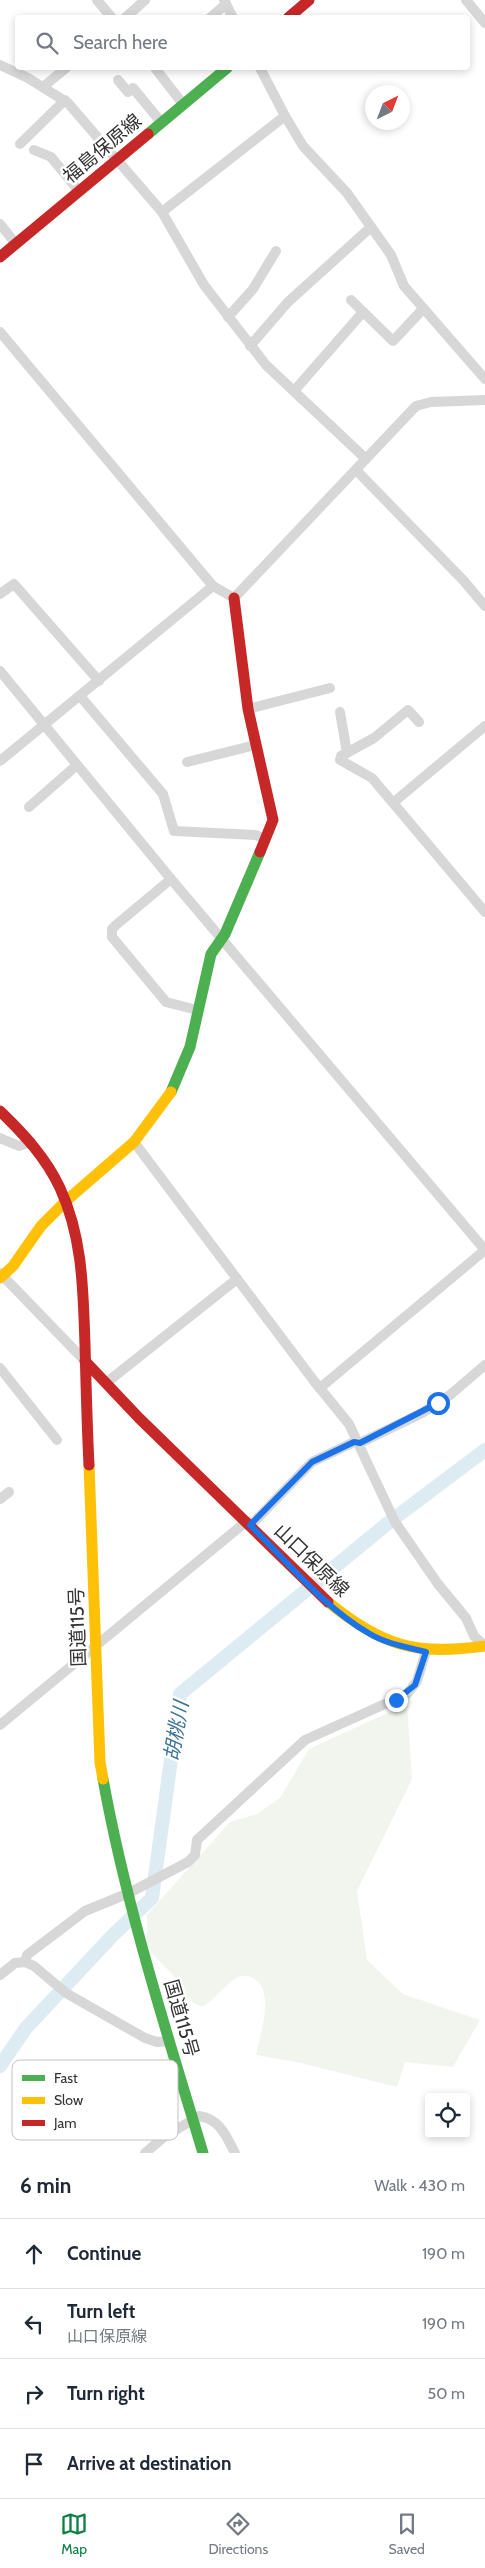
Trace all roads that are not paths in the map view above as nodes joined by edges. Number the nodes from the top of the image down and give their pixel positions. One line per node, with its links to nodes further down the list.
1 (97, 0): 6 (street)
2 (144, 0): 7 (street)
3 (309, 0): 10 (main road)
4 (466, 0): 11 (street)
5 (225, 2): 8 (street); 9 (street)
6 (110, 15)
7 (128, 15)
8 (213, 15)
9 (232, 15)
10 (292, 15)
11 (485, 23)
12 (0, 65): 18 (street)
13 (64, 70): 18 (street)
14 (156, 70): 20 (street)
15 (225, 70): 20 (main road, 福島保原線)
16 (261, 70): 21 (street)
17 (118, 80): 22 (street)
18 (43, 87): 19 (street)
19 (65, 100): 23 (street); 25 (street)
20 (183, 104): 22 (main road, 福島保原線)
21 (285, 116): 27 (street); 29 (street)
22 (161, 122): 25 (main road, 福島保原線)
23 (20, 144)
24 (34, 150): 26 (street)
25 (116, 159): 26 (main road, 福島保原線); 27 (street)
26 (78, 191): 30 (main road, 福島保原線)
27 (162, 212): 36 (street)
28 (0, 224): 30 (street)
29 (371, 227): 34 (street); 38 (street)
30 (16, 244): 32 (main road, 福島保原線)
31 (276, 251): 36 (street)
32 (0, 257)
33 (351, 300): 35 (street)
34 (423, 309): 35 (street); 39 (street)
35 (363, 312): 40 (street)
36 (228, 316): 38 (street)
37 (0, 332): 44 (street)
38 (250, 346): 40 (street)
39 (485, 380)
40 (294, 391): 42 (street)
41 (485, 400): 42 (street)
42 (366, 459): 43 (street)
43 (356, 470): 46 (street); 47 (street)
44 (213, 586): 46 (street); 49 (street)
45 (0, 594): 49 (street)
46 (234, 598): 52 (main road)
47 (485, 606)
48 (0, 672): 55 (street)
49 (99, 681): 51 (street)
50 (330, 688): 52 (street)
51 (80, 696): 55 (street); 64 (street)
52 (248, 709): 57 (main road)
53 (340, 712): 58 (street)
54 (418, 722): 58 (street)
55 (44, 725): 59 (street); 61 (street)
56 (485, 726): 62 (street)
57 (256, 745): 60 (street); 64 (main road)
58 (347, 753): 62 (street)
59 (0, 761)
60 (187, 762)
61 (78, 765): 63 (street); 65 (street)
62 (394, 802): 66 (street)
63 (29, 807)
64 (265, 839): 67 (main road)
65 (171, 879): 67 (street); 68 (street)
66 (485, 912)
67 (222, 938): 68 (main road); 74 (street)
68 (197, 1010): 72 (main road)
69 (0, 1111): 71 (main road, 国道115号)
70 (0, 1138): 71 (street)
71 (30, 1142): 73 (main road, 国道115号)
72 (134, 1142): 73 (main road); 76 (street)
73 (67, 1200): 75 (main road); 77 (main road, 国道115号)
74 (485, 1250): 81 (street)
75 (1, 1276): 77 (street)
76 (237, 1278): 80 (street); 81 (street)
77 (85, 1361): 80 (main road, 山口保原線); 87 (main road, 国道115号)
78 (485, 1365): 83 (street)
79 (0, 1368): 82 (street)
80 (106, 1383): 86 (main road, 山口保原線)
81 (320, 1388): 83 (street)
82 (57, 1440)
83 (360, 1443): 86 (street); 88 (street)
84 (9, 1492): 85 (street)
85 (0, 1498)
86 (249, 1523): 87 (street); 89 (main road, 山口保原線)
87 (94, 1646): 90 (street); 91 (main road, 国道115号)
88 (485, 1646): 89 (main road, 山口保原線)
89 (426, 1652): 91 (street)
90 (0, 1725)
91 (129, 1893): 92 (street); 94 (main road, 国道115号)
92 (25, 1962): 93 (street); 94 (street)
93 (0, 1975)
94 (169, 2041): 95 (main road, 国道115号)
95 (175, 2060)
96 (178, 2070): 97 (main road, 国道115号)
97 (193, 2119): 98 (street); 101 (main road, 国道115号); 102 (street)
98 (178, 2128)
99 (160, 2140): 100 (street)
100 (145, 2153)
101 (203, 2153)
102 (235, 2153)

